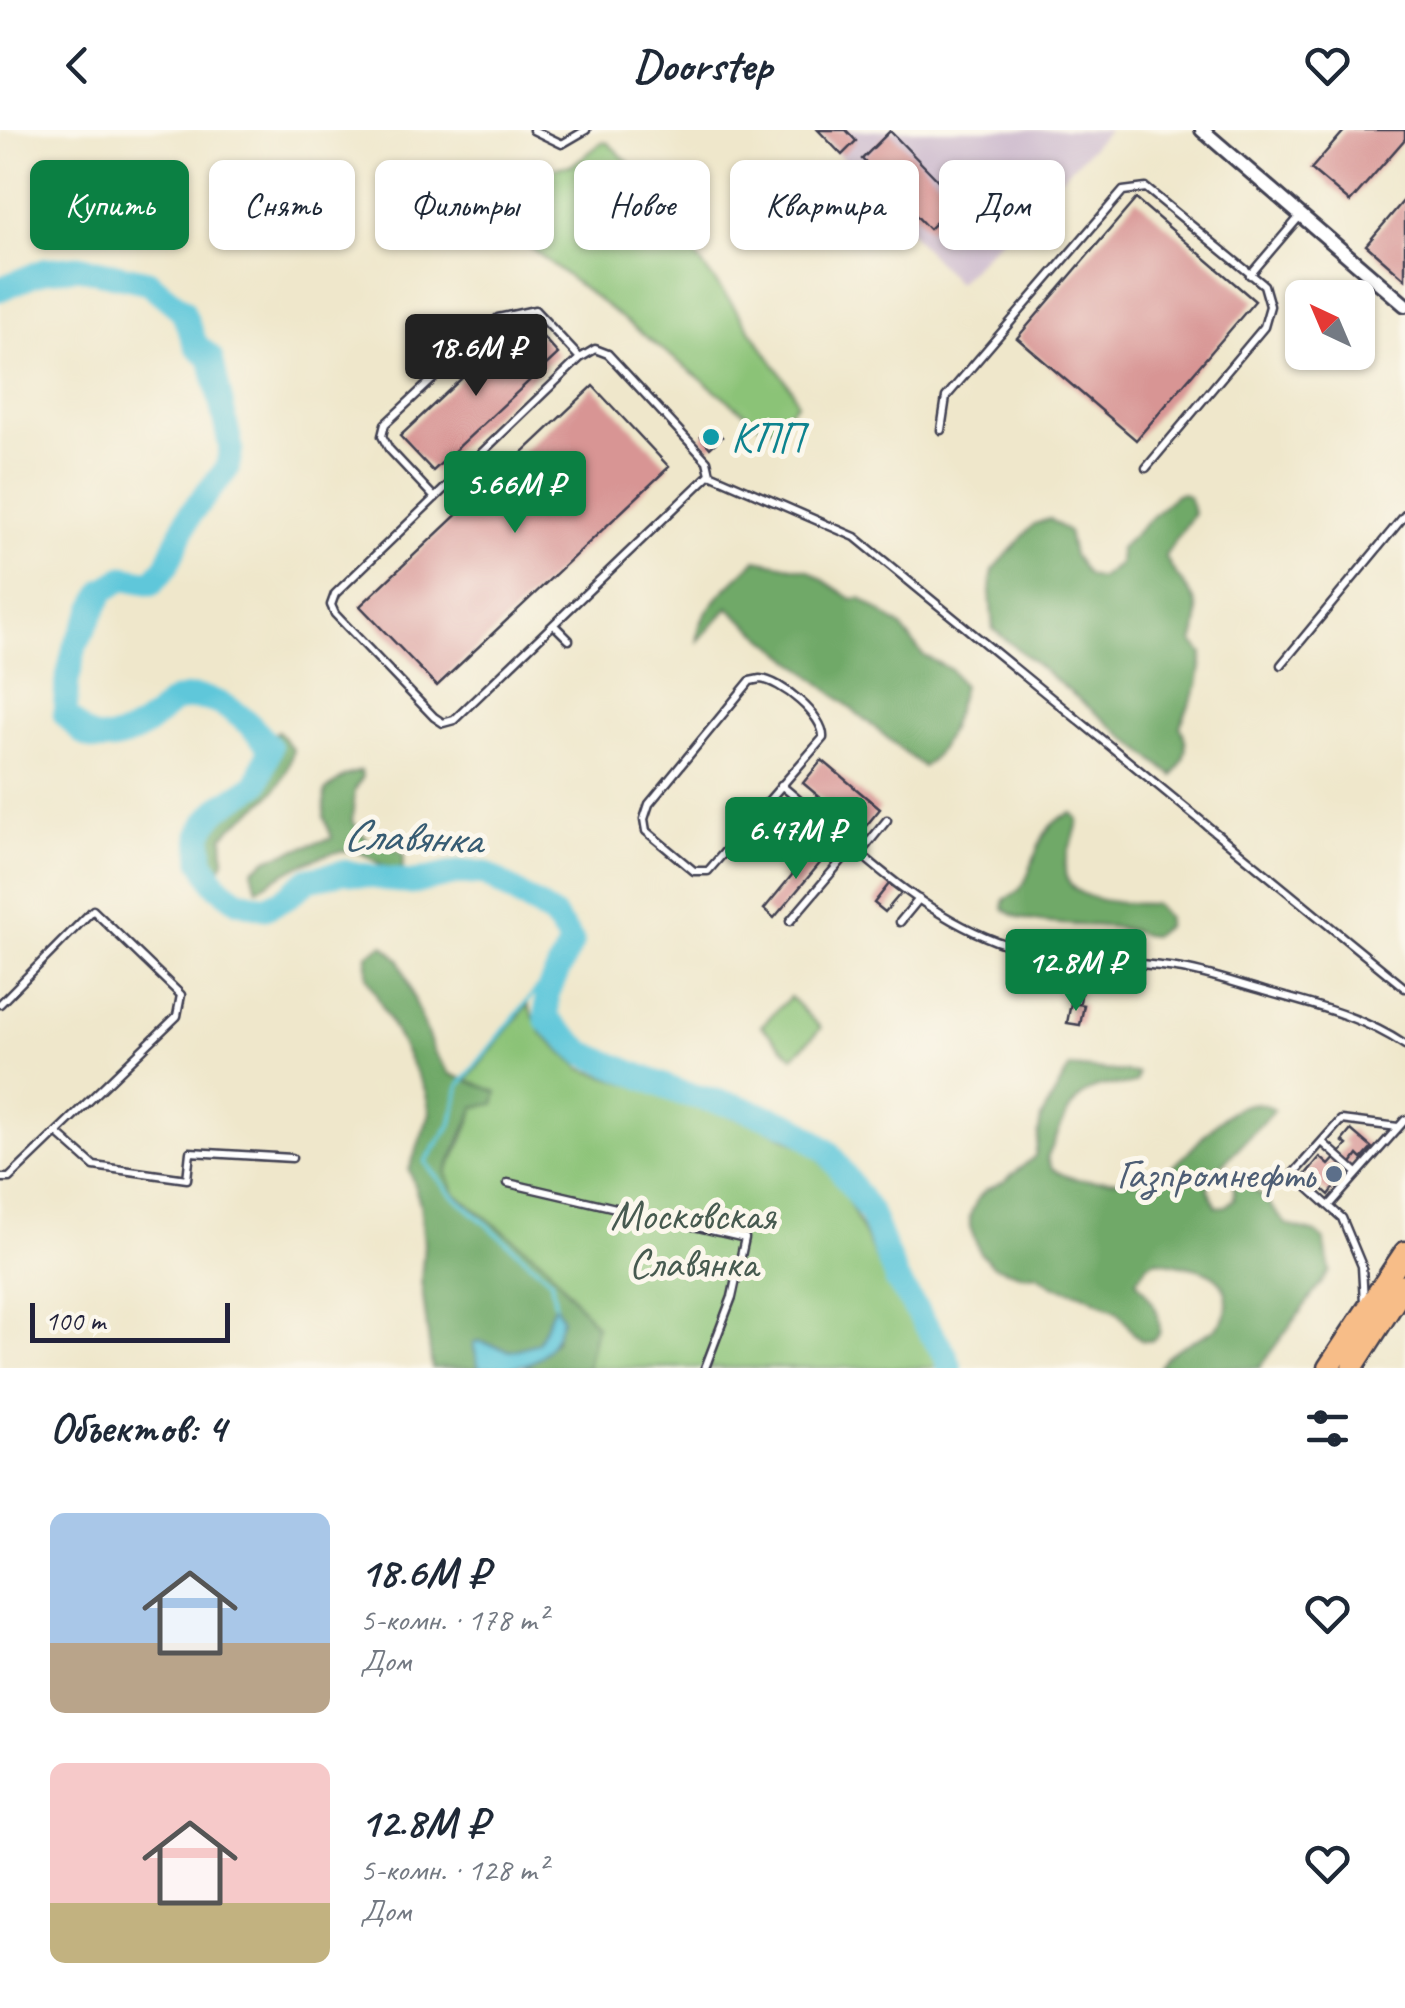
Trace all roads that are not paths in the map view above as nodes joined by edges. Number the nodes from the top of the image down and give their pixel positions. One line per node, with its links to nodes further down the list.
1 (532, 130): 2 (lane)
2 (586, 130)
3 (1202, 130): 4 (street)
4 (1301, 216): 5 (lane); 6 (street)
5 (1250, 275): 8 (lane); 9 (lane)
6 (1405, 305)
7 (580, 358): 10 (lane); 11 (lane); 11 (lane)
8 (941, 430)
9 (1146, 468)
10 (710, 474): 13 (lane); 25 (lane)
11 (435, 498): 13 (lane)
12 (1405, 515): 15 (lane)
13 (554, 625): 14 (lane)
14 (569, 640)
15 (1281, 664)
16 (781, 784): 18 (lane); 18 (lane); 19 (lane)
17 (888, 820): 19 (lane)
18 (740, 834): 20 (lane)
19 (857, 849): 21 (lane); 22 (lane)
20 (768, 856)
21 (918, 898): 23 (lane); 24 (lane)
22 (790, 921)
23 (900, 922)
24 (1083, 958): 26 (lane); 28 (lane)
25 (1405, 988)
26 (1076, 1000)
27 (0, 1004): 31 (lane)
28 (1405, 1045)
29 (1405, 1120): 30 (lane)
30 (1398, 1127): 32 (lane); 34 (lane)
31 (56, 1132): 33 (lane); 35 (lane)
32 (1322, 1142): 34 (lane); 37 (lane)
33 (292, 1158)
34 (1357, 1174): 37 (lane)
35 (0, 1178)
36 (508, 1184): 41 (lane)
37 (1329, 1206): 40 (lane)
38 (1405, 1252): 40 (main road)
39 (1405, 1284): 43 (main road)
40 (1364, 1310): 42 (main road)
41 (704, 1368)
42 (1328, 1368)
43 (1352, 1368)

